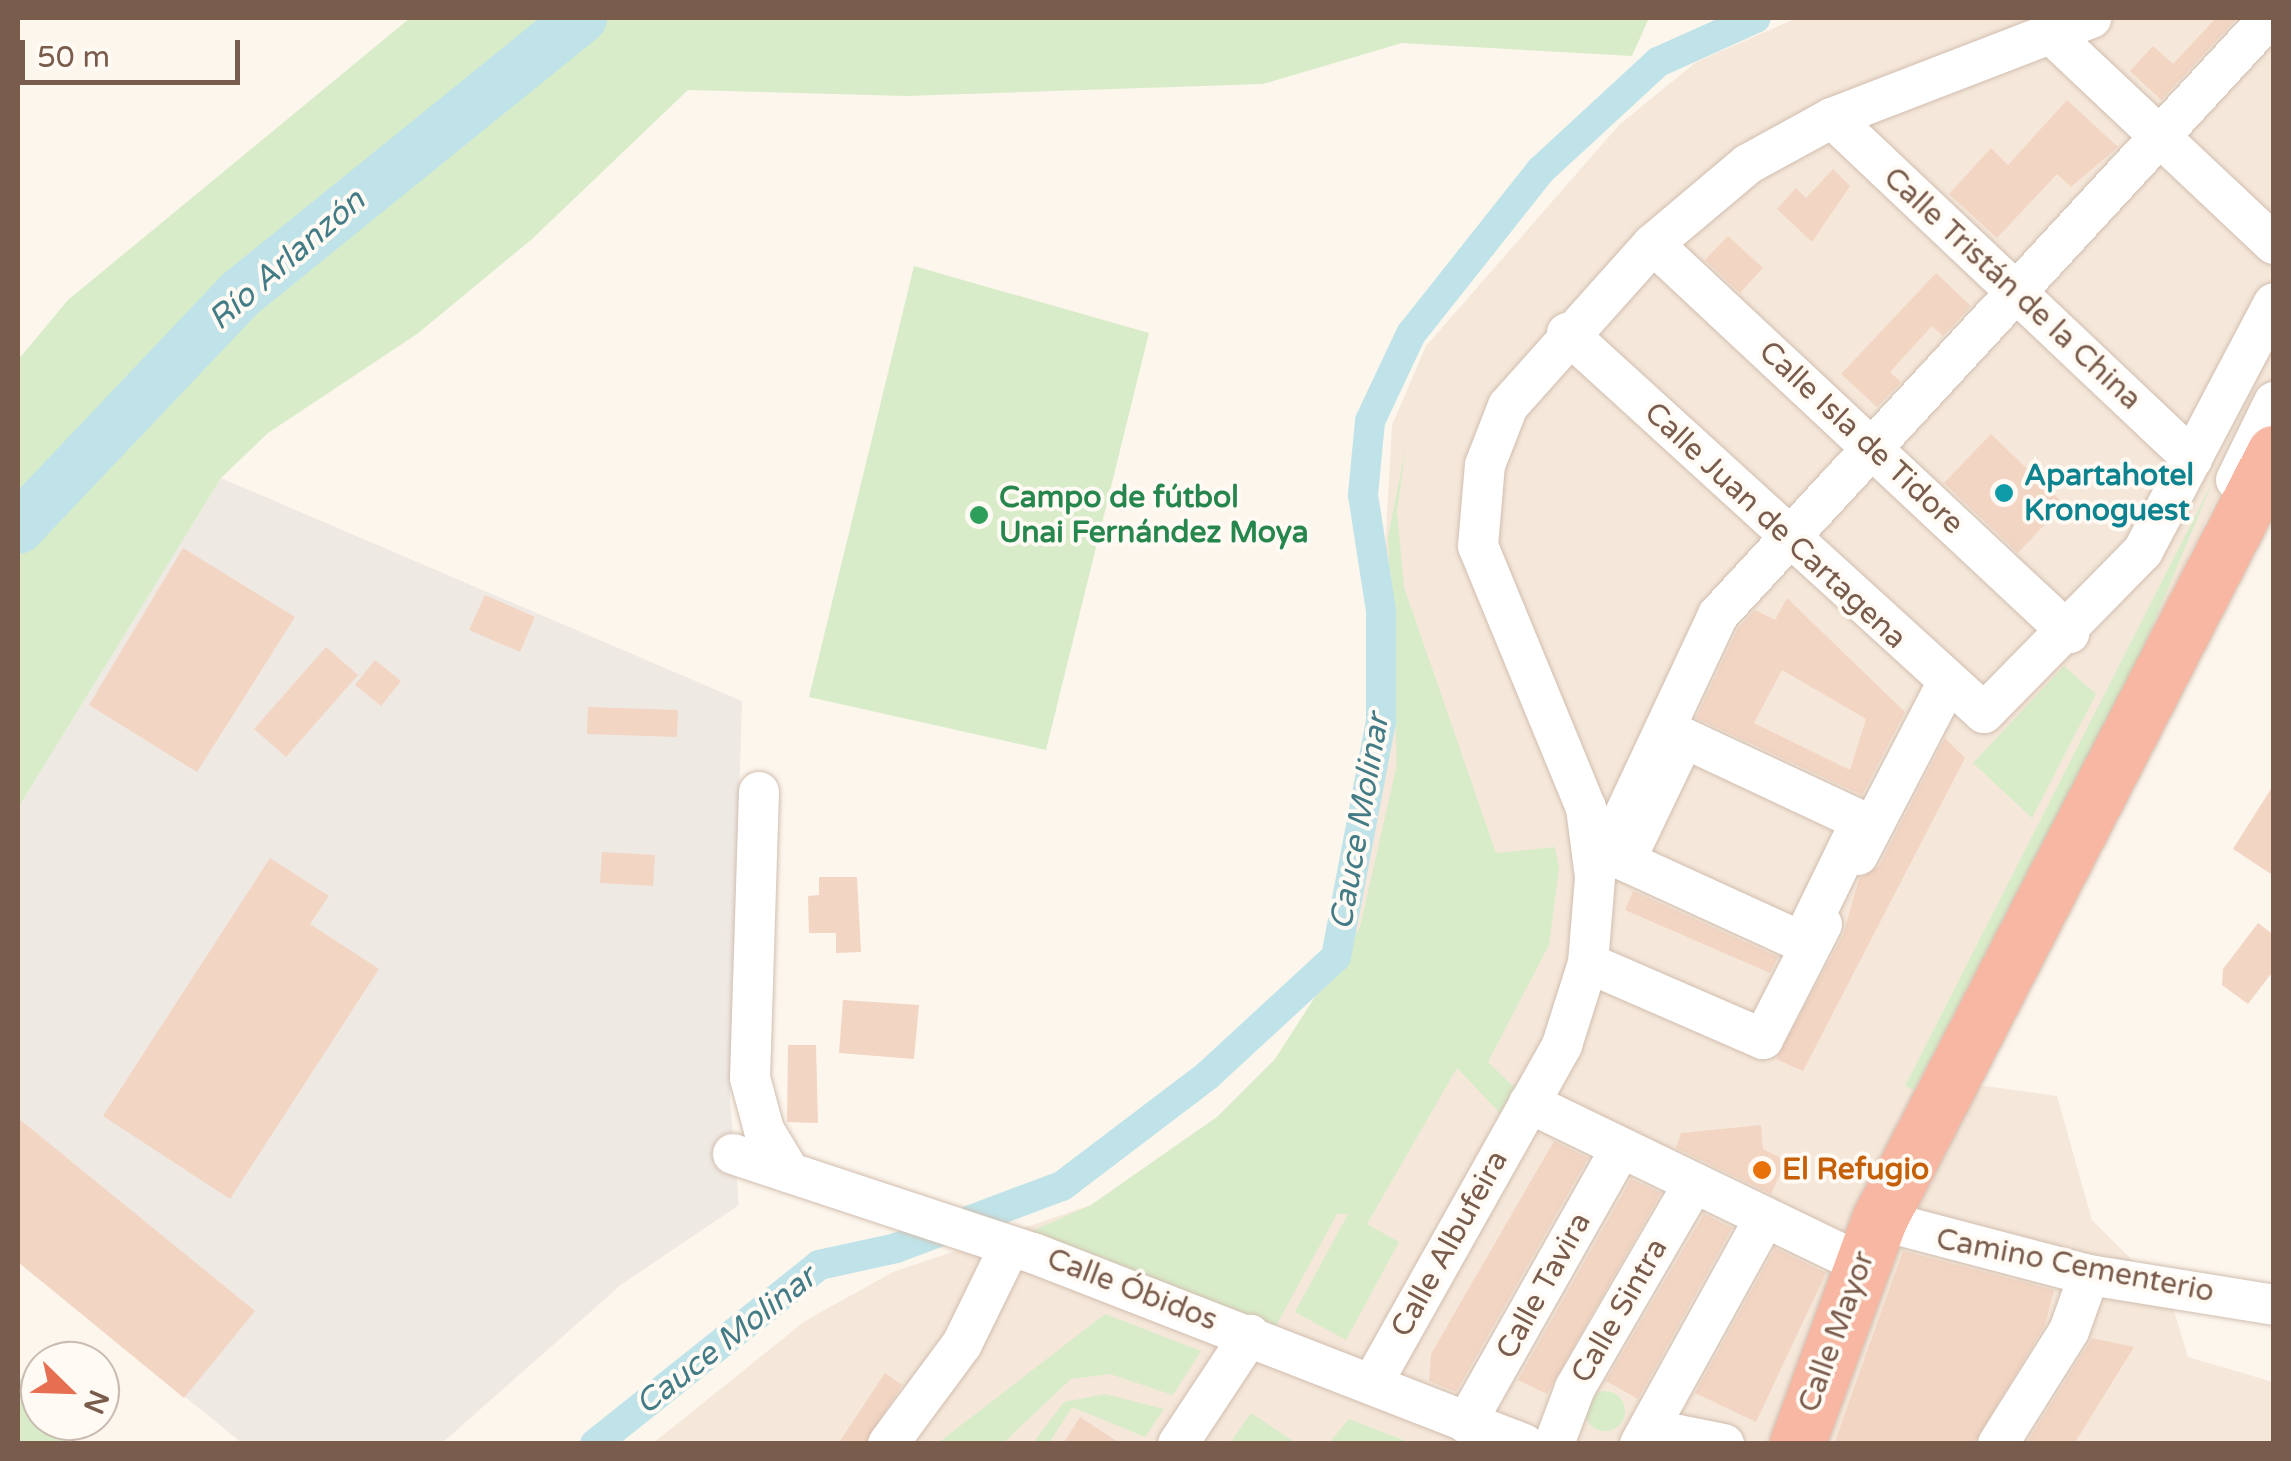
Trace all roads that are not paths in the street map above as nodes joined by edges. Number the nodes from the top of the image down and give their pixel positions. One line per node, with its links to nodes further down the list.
1 (2091, 18): 3 (street, Calle Albufeira)
2 (2269, 18): 5 (street)
3 (2052, 35): 4 (street, Calle Albufeira); 5 (street)
4 (1832, 118): 6 (street, Calle Albufeira); 8 (street, Calle Tristán de la China)
5 (2159, 136): 7 (street); 8 (street)
6 (1653, 244): 10 (street, Calle Albufeira); 12 (street, Calle Isla de Tidore)
7 (2274, 244)
8 (2015, 292): 12 (street); 14 (street, Calle Tristán de la China)
9 (2274, 303): 14 (street)
10 (1568, 334): 15 (street, Calle Juan de Cartagena); 22 (street, Calle Albufeira)
11 (2274, 402): 16 (street)
12 (1872, 448): 15 (street); 17 (street, Calle Isla de Tidore)
13 (2274, 453): 16 (highway, Calle Mayor)
14 (2192, 459): 17 (street)
15 (1788, 538): 18 (street, Calle Juan de Cartagena); 20 (street)
16 (2194, 611): 30 (highway, Calle Mayor)
17 (2070, 633): 18 (street, Calle Juan de Cartagena)
18 (1946, 685): 22 (street)
19 (759, 792): 26 (street)
20 (1615, 835)
21 (1802, 942): 21 (street)
22 (1588, 963): 23 (street, Calle Albufeira)
23 (1529, 1103): 24 (street, Camino Cementerio); 34 (street, Calle Albufeira)
24 (1621, 1148): 27 (street, Camino Cementerio); 35 (street, Calle Tavira)
25 (733, 1154): 26 (street, Calle Óbidos)
26 (790, 1173): 29 (street, Calle Óbidos)
27 (1694, 1183): 28 (street, Camino Cementerio); 39 (street, Calle Sintra)
28 (1766, 1218): 30 (street, Camino Cementerio); 40 (street)
29 (991, 1242): 33 (street, Calle Óbidos); 36 (street)
30 (1870, 1242): 31 (street, Camino Cementerio); 42 (highway, Calle Mayor)
31 (2089, 1275): 32 (street, Camino Cementerio); 43 (street)
32 (2274, 1305)
33 (1250, 1335): 34 (street, Calle Óbidos); 37 (street)
34 (1372, 1384): 35 (street, Calle Óbidos)
35 (1466, 1423): 38 (street, Calle Óbidos)
36 (888, 1444)
37 (1178, 1444)
38 (1524, 1444)
39 (1554, 1444)
40 (1640, 1444): 41 (street)
41 (1724, 1444)
42 (1798, 1444)
43 (1998, 1444)

